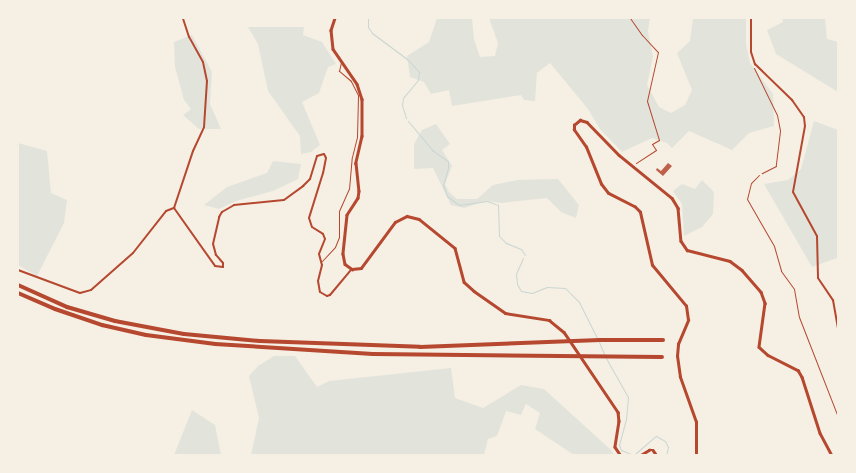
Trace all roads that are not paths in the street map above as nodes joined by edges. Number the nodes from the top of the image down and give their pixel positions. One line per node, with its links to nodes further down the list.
1 (183, 18): 6 (street)
2 (335, 18): 4 (street)
3 (751, 18): 12 (street)
4 (341, 62): 7 (lane); 8 (street)
5 (759, 174): 15 (lane)
6 (174, 208): 7 (street); 9 (street)
7 (322, 262): 8 (street)
8 (352, 269): 16 (street)
9 (18, 270)
10 (18, 285): 13 (highway)
11 (18, 292): 14 (highway)
12 (838, 329)
13 (663, 340)
14 (662, 357)
15 (838, 417)
16 (622, 456)
17 (639, 456): 18 (street)
18 (657, 456)
19 (696, 456): 20 (street)
20 (832, 456)

